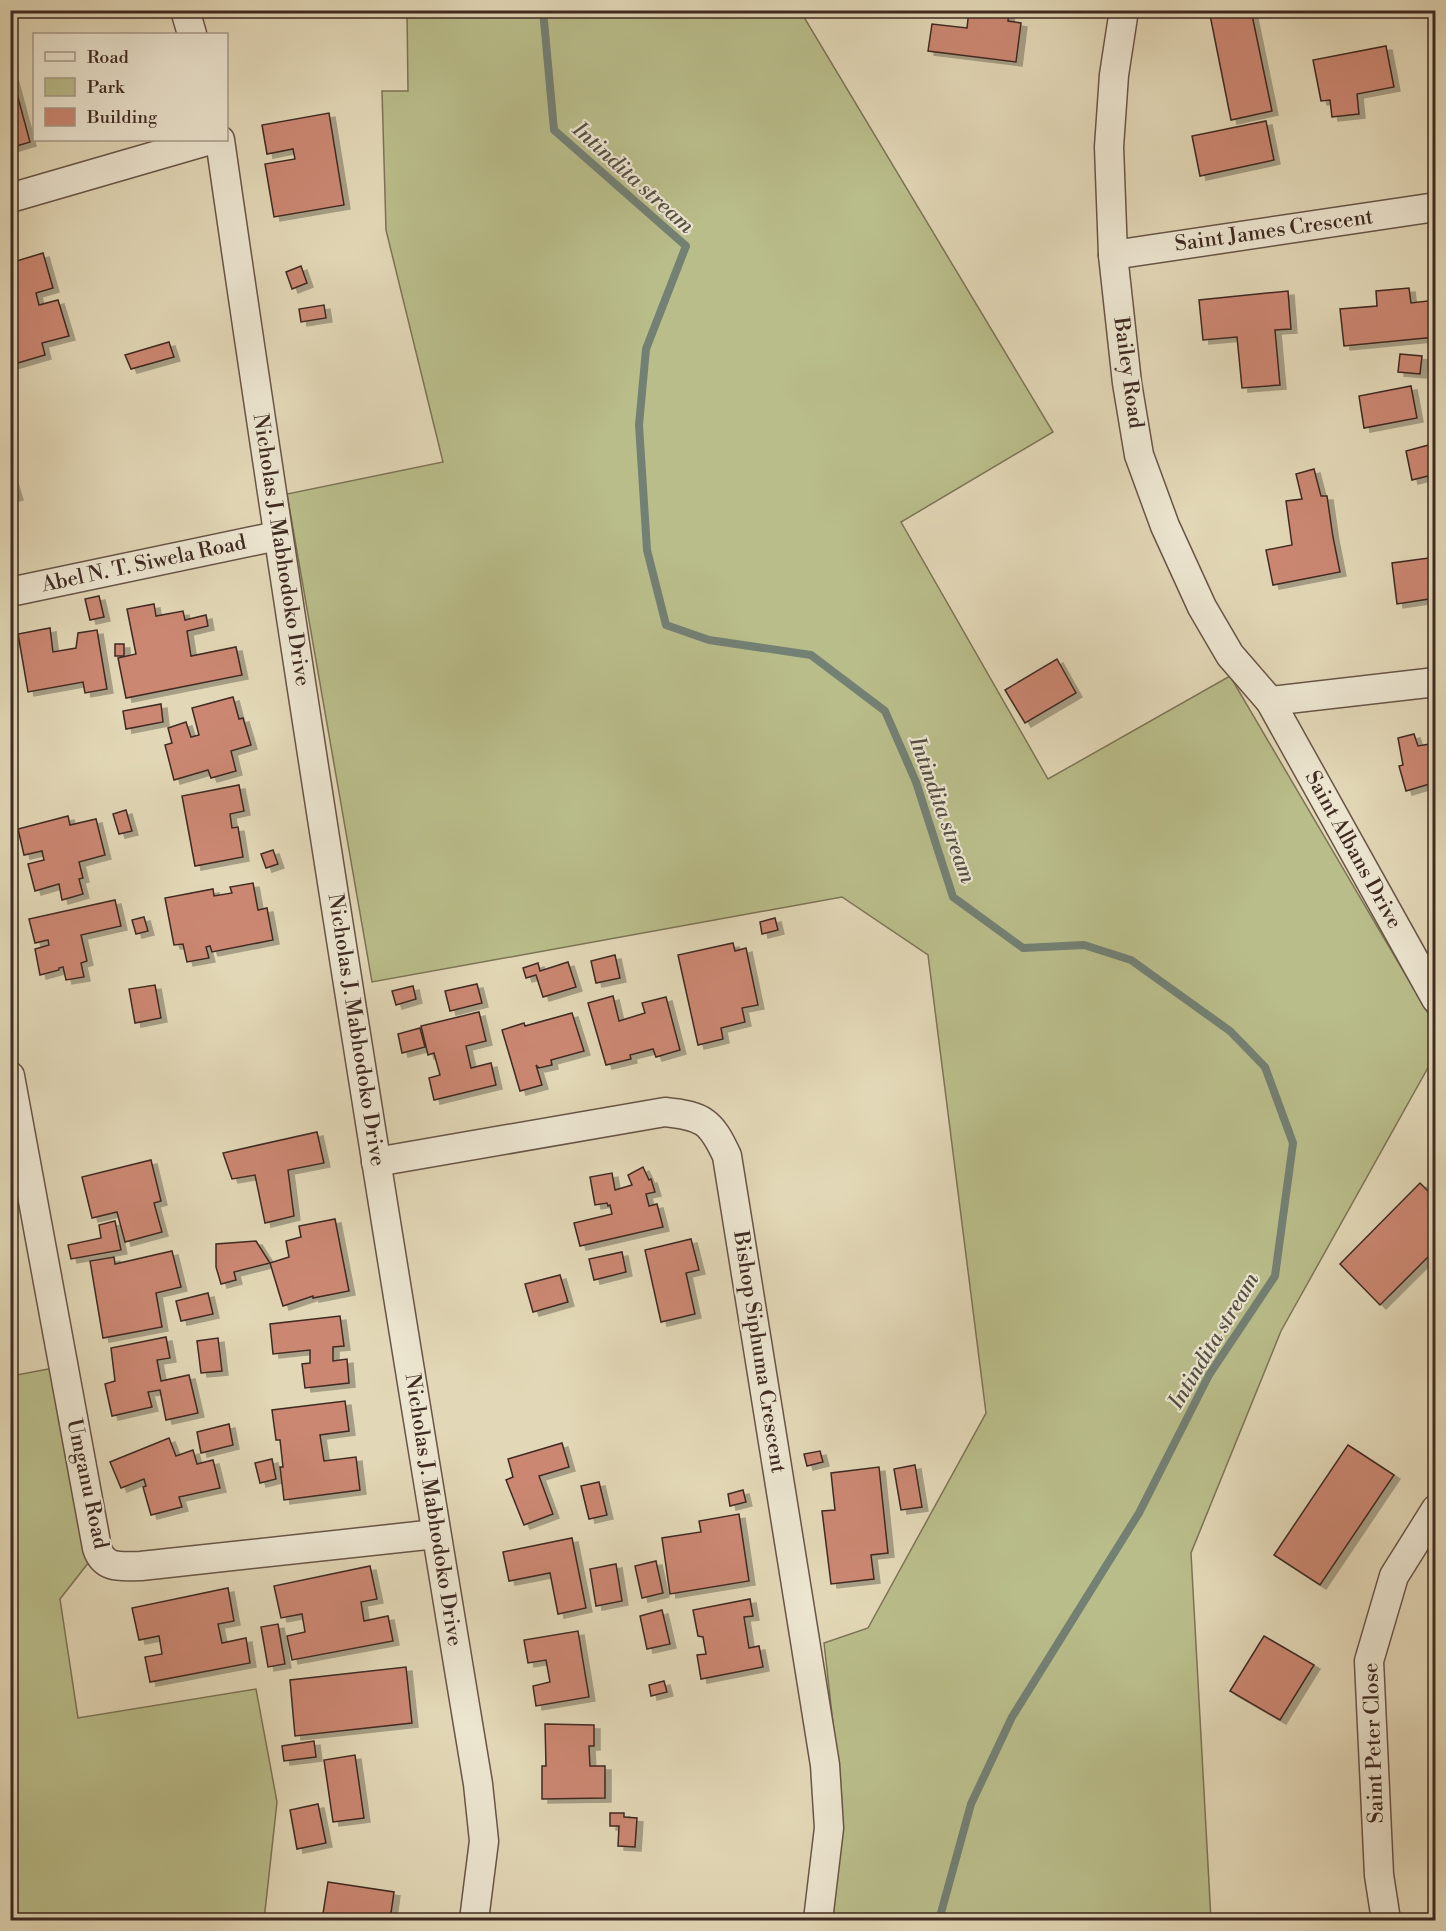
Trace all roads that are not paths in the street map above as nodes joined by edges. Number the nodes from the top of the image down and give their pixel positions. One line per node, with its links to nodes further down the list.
1 (185, 10): 3 (street)
2 (1124, 10): 8 (street, Bailey Road)
3 (192, 33)
4 (207, 141): 6 (street)
5 (220, 141): 9 (street, Nicholas J. Mabhodoko Drive)
6 (10, 198)
7 (1436, 207): 8 (street, Saint James Crescent)
8 (1113, 255): 12 (street, Bailey Road)
9 (277, 536): 10 (street, Abel N. T. Siwela Road); 15 (street, Nicholas J. Mabhodoko Drive)
10 (10, 592)
11 (1436, 682): 12 (street)
12 (1270, 701): 13 (street, Saint Albans Drive)
13 (1436, 999)
14 (10, 1076): 17 (street, Umganu Road)
15 (376, 1162): 17 (street, Nicholas J. Mabhodoko Drive); 19 (street, Bishop Siphuma Crescent)
16 (1436, 1509): 20 (street, Saint Peter Close)
17 (436, 1534): 18 (street, Nicholas J. Mabhodoko Drive)
18 (474, 1920)
19 (818, 1920)
20 (1386, 1920)

